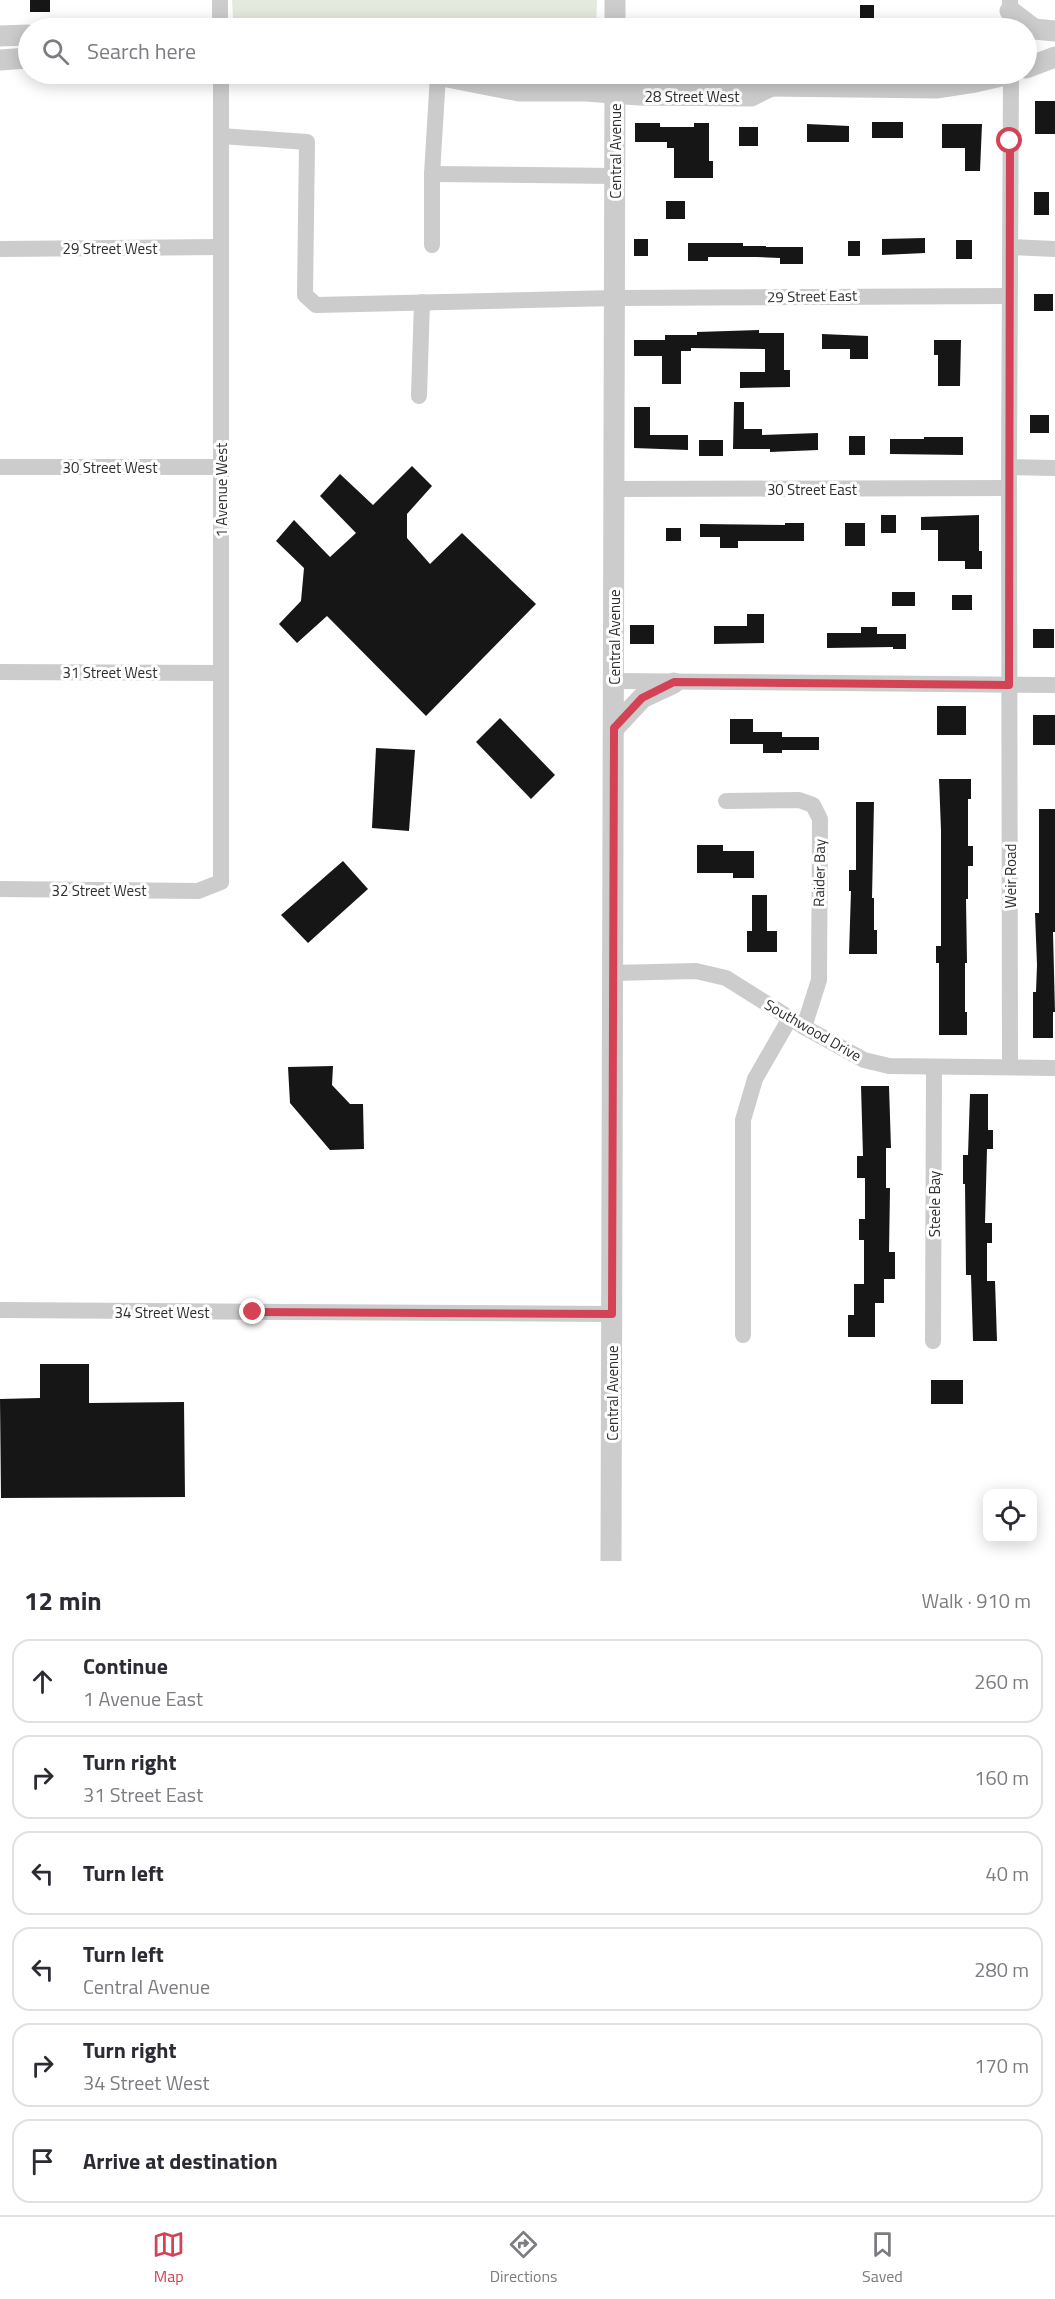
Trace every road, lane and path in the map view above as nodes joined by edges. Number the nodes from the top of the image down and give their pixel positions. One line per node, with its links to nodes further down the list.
1 (220, 0): 3 (street)
2 (615, 0): 4 (street)
3 (220, 18)
4 (615, 18)
5 (1037, 29): 6 (street)
6 (1055, 31)
7 (18, 35): 8 (street)
8 (0, 36)
9 (1055, 57): 12 (street)
10 (18, 59): 11 (street)
11 (0, 60)
12 (1037, 64)
13 (221, 84): 21 (street, 1 Avenue West)
14 (435, 84): 22 (street)
15 (484, 84): 16 (street)
16 (606, 84)
17 (615, 84): 23 (street, Central Avenue)
18 (767, 84): 19 (street)
19 (962, 84)
20 (1011, 84): 26 (street, Weir Road)
21 (221, 136): 25 (street, 1 Avenue West); 31 (street, 29 Street East)
22 (432, 174): 23 (street); 24 (street)
23 (615, 176): 30 (street, Central Avenue)
24 (432, 245)
25 (221, 247): 27 (street, 29 Street West); 34 (street, 1 Avenue West)
26 (1011, 247): 28 (street); 29 (street, Weir Road)
27 (0, 249)
28 (1055, 249)
29 (1009, 296): 30 (street, 29 Street East); 35 (street, Weir Road)
30 (615, 298): 31 (street, 29 Street East); 38 (street, Central Avenue)
31 (422, 302): 32 (street)
32 (419, 396)
33 (0, 466): 34 (street, 30 Street West)
34 (221, 467): 40 (street, 1 Avenue West)
35 (1009, 467): 36 (street); 37 (street, Weir Road)
36 (1055, 468)
37 (1009, 488): 38 (street, 30 Street East); 43 (street, Weir Road)
38 (614, 489): 41 (street, Central Avenue)
39 (0, 672): 40 (street, 31 Street West)
40 (221, 673): 48 (street, 1 Avenue West)
41 (614, 681): 42 (street); 45 (street, Central Avenue)
42 (674, 682): 43 (street); 45 (street)
43 (1009, 685): 44 (street); 51 (street, Weir Road)
44 (1055, 686)
45 (614, 728): 49 (street, Central Avenue)
46 (726, 801): 50 (street, Raider Bay)
47 (0, 889): 48 (street, 32 Street West)
48 (198, 891)
49 (613, 973): 50 (street, Southwood Drive); 55 (street, Central Avenue)
50 (797, 1022): 52 (street, Southwood Drive); 56 (street, Raider Bay)
51 (1011, 1067): 52 (street, Southwood Drive); 53 (street, Southwood Drive)
52 (934, 1068): 57 (street, Steele Bay)
53 (1055, 1068)
54 (0, 1310): 55 (street, 34 Street West)
55 (612, 1314): 58 (street, Central Avenue)
56 (743, 1335)
57 (933, 1341)
58 (611, 1561)

